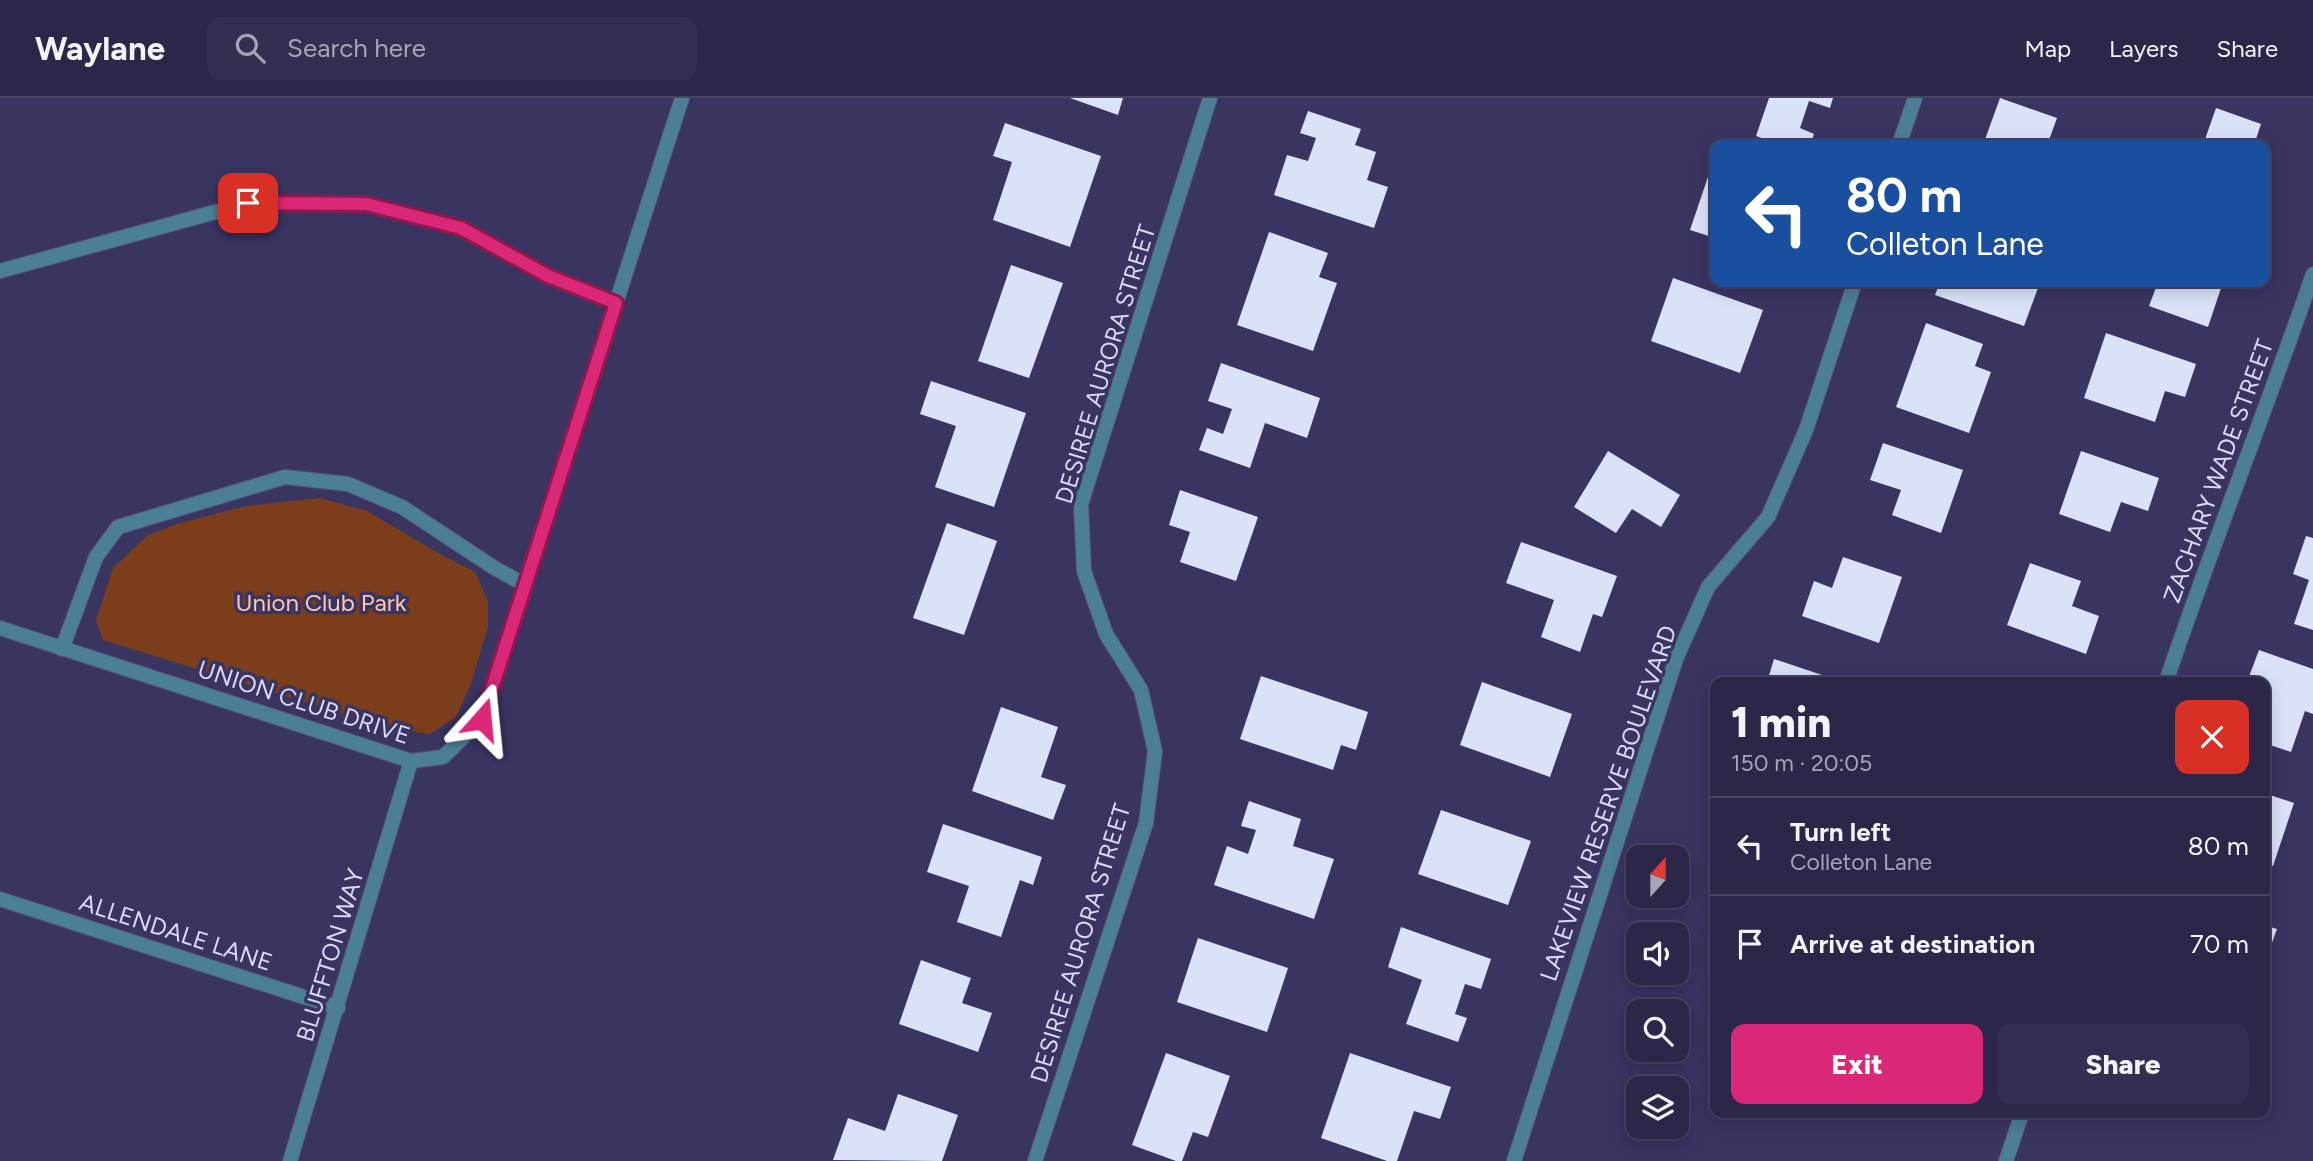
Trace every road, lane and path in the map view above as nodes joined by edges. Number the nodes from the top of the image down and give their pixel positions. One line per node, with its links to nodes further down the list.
1 (682, 98): 8 (street, UNION CLUB DRIVE)
2 (1210, 98): 18 (street, DESIREE AURORA STREET)
3 (1915, 98): 4 (street)
4 (1901, 140)
5 (0, 271): 8 (street)
6 (2313, 274): 12 (street, ZACHARY WADE STREET)
7 (1853, 287): 19 (street, LAKEVIEW RESERVE BOULEVARD)
8 (616, 303): 9 (street, UNION CLUB DRIVE)
9 (525, 585): 11 (street); 13 (street, UNION CLUB DRIVE)
10 (0, 628): 11 (street, UNION CLUB DRIVE)
11 (62, 649): 13 (street, UNION CLUB DRIVE)
12 (2168, 677)
13 (411, 761): 15 (street, BLUFFTON WAY)
14 (0, 899): 15 (street, ALLENDALE LANE)
15 (338, 1008): 17 (street, BLUFFTON WAY)
16 (2020, 1118): 20 (street)
17 (290, 1161)
18 (1035, 1161)
19 (1514, 1161)
20 (2006, 1161)

